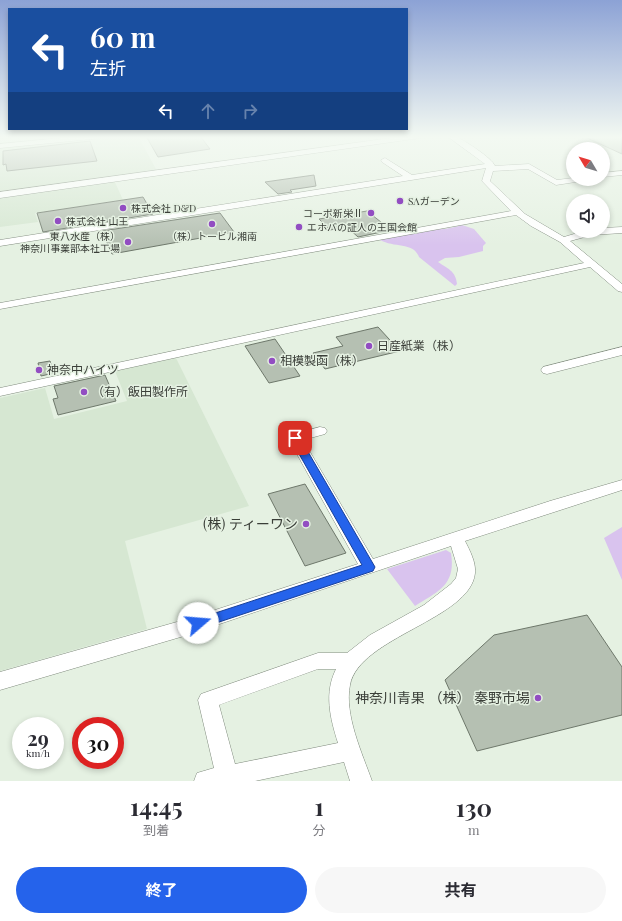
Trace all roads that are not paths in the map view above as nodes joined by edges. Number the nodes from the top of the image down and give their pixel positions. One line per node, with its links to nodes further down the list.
1 (161, 172): 10 (street)
2 (403, 172): 8 (street)
3 (451, 172): 8 (street)
4 (488, 172): 11 (street)
5 (539, 172): 9 (street)
6 (622, 173): 7 (street)
7 (610, 174)
8 (411, 178): 16 (street)
9 (566, 181)
10 (0, 195)
11 (518, 212): 15 (street); 19 (street)
12 (622, 230): 13 (street)
13 (610, 231)
14 (570, 238): 15 (street)
15 (563, 240): 17 (street)
16 (0, 243)
17 (592, 264): 18 (street); 22 (street)
18 (622, 289)
19 (0, 306)
20 (622, 351): 21 (street)
21 (547, 370)
22 (0, 392)
23 (320, 431): 26 (street)
24 (622, 486): 25 (street)
25 (456, 539): 26 (street); 27 (street)
26 (369, 567): 28 (street)
27 (352, 661): 29 (street); 30 (street)
28 (0, 681)
29 (351, 750): 30 (street); 32 (street)
30 (227, 776): 31 (street)
31 (205, 781)
32 (361, 781)

